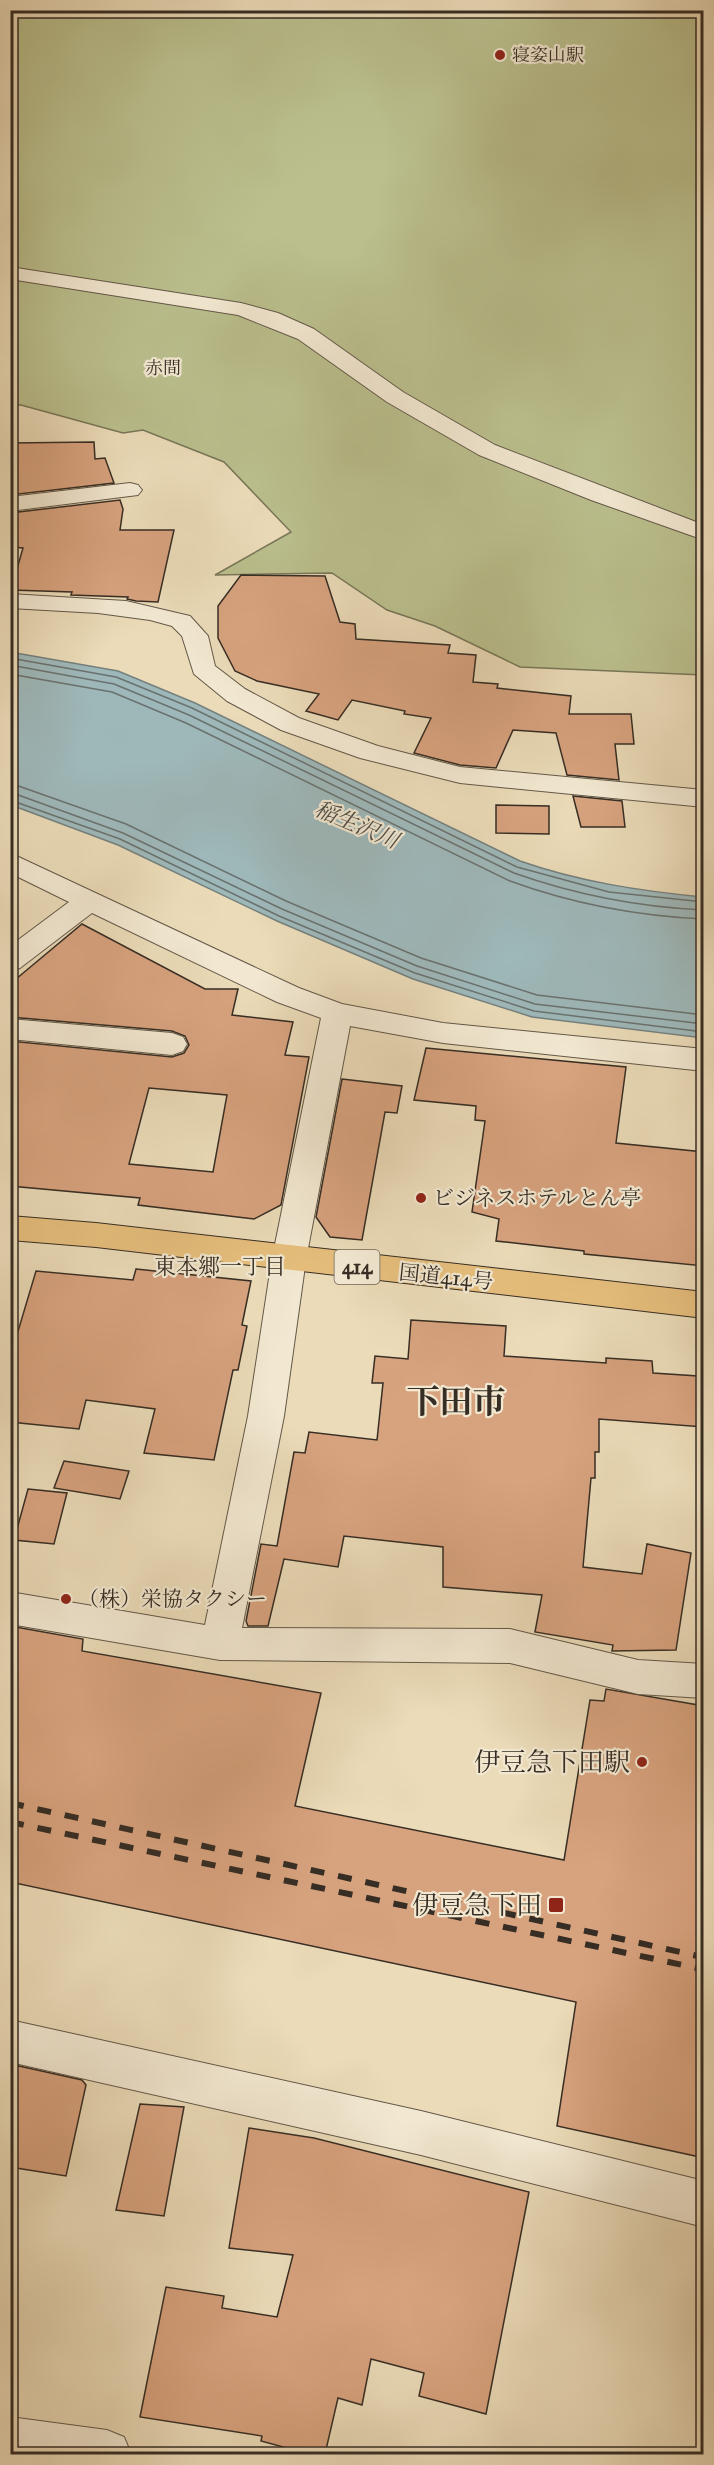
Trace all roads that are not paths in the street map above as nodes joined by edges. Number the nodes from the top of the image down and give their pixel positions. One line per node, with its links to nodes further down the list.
1 (10, 273): 4 (street)
2 (130, 490): 3 (street)
3 (10, 504)
4 (704, 533)
5 (10, 601): 6 (street)
6 (704, 799)
7 (10, 862): 8 (street)
8 (89, 901): 9 (street); 10 (street)
9 (10, 961)
10 (337, 1013): 13 (street); 15 (street)
11 (10, 1029): 12 (street)
12 (172, 1044)
13 (704, 1060)
14 (10, 1228): 15 (highway, 国道414号 / 414)
15 (289, 1259): 16 (highway, 国道414号 / 414); 18 (street)
16 (704, 1305)
17 (10, 1608): 18 (street)
18 (220, 1644): 19 (street)
19 (704, 1681)
20 (10, 2041): 21 (street)
21 (704, 2204)
22 (10, 2441): 23 (street)
23 (108, 2454)

